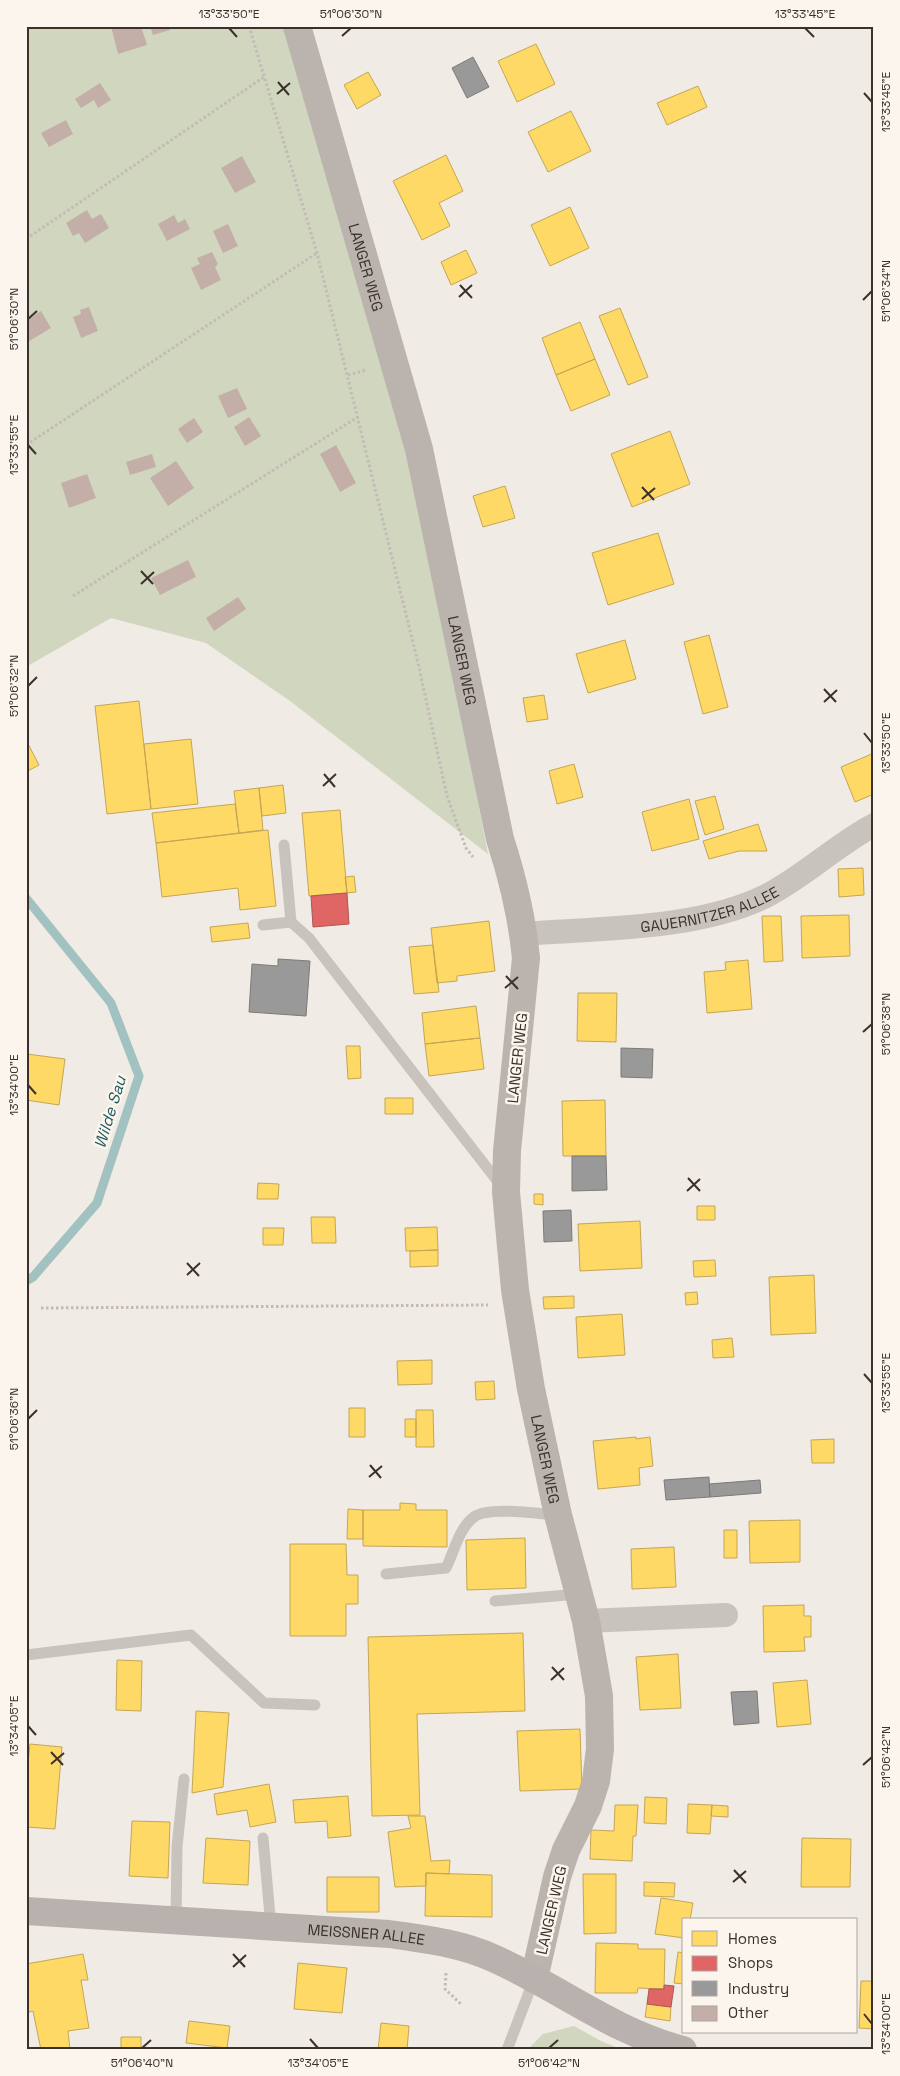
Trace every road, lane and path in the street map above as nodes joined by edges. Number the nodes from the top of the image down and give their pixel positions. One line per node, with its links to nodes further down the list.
1 (249, 26): 3 (path)
2 (297, 26): 11 (street, LANGER WEG)
3 (264, 77): 4 (path); 5 (path)
4 (26, 239)
5 (317, 253): 6 (path); 7 (path)
6 (358, 417): 8 (path); 11 (path)
7 (26, 445)
8 (73, 596)
9 (874, 825): 14 (street, GAUERNITZER ALLEE)
10 (284, 846): 12 (lane)
11 (514, 884): 14 (street, LANGER WEG)
12 (291, 922): 13 (lane); 15 (lane)
13 (263, 925)
14 (524, 934): 15 (street, LANGER WEG)
15 (506, 1192): 16 (street, LANGER WEG)
16 (516, 1305): 17 (path); 18 (street, LANGER WEG)
17 (41, 1308)
18 (558, 1515): 19 (lane); 20 (street, LANGER WEG)
19 (386, 1574)
20 (579, 1594): 21 (lane); 23 (street, LANGER WEG)
21 (495, 1601)
22 (726, 1614): 23 (street)
23 (586, 1620): 32 (street, LANGER WEG)
24 (26, 1655): 25 (lane)
25 (315, 1705)
26 (184, 1779): 29 (lane)
27 (263, 1838): 30 (lane)
28 (26, 1911): 29 (main road, MEISSNER ALLEE)
29 (176, 1920): 30 (main road, MEISSNER ALLEE)
30 (270, 1926): 31 (main road, MEISSNER ALLEE)
31 (448, 1944): 32 (main road, MEISSNER ALLEE); 33 (path)
32 (534, 1979): 34 (lane); 35 (main road, MEISSNER ALLEE)
33 (462, 2005)
34 (507, 2050)
35 (683, 2050)

